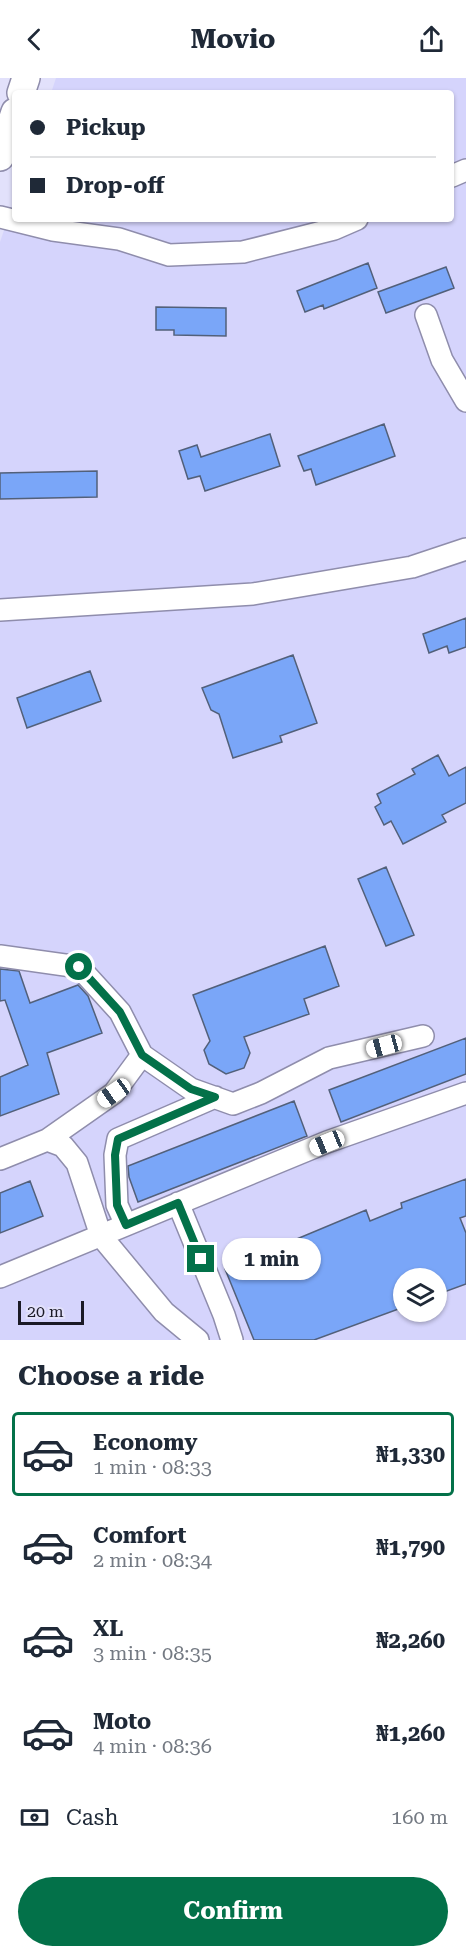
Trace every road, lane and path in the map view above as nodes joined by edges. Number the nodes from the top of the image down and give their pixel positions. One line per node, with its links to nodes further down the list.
1 (12, 121): 2 (street)
2 (0, 157)
3 (20, 222): 4 (street)
4 (350, 222)
5 (426, 315): 6 (street)
6 (466, 400)
7 (466, 549): 8 (street)
8 (0, 610)
9 (0, 956): 11 (street)
10 (423, 1036): 13 (street)
11 (142, 1055): 13 (street); 14 (street)
12 (466, 1093): 16 (street)
13 (215, 1097): 17 (street)
14 (47, 1140): 15 (street); 18 (street)
15 (0, 1159)
16 (178, 1203): 17 (street); 21 (street)
17 (126, 1225): 18 (street)
18 (101, 1236): 19 (street); 20 (street)
19 (0, 1277)
20 (198, 1340)
21 (232, 1340)

